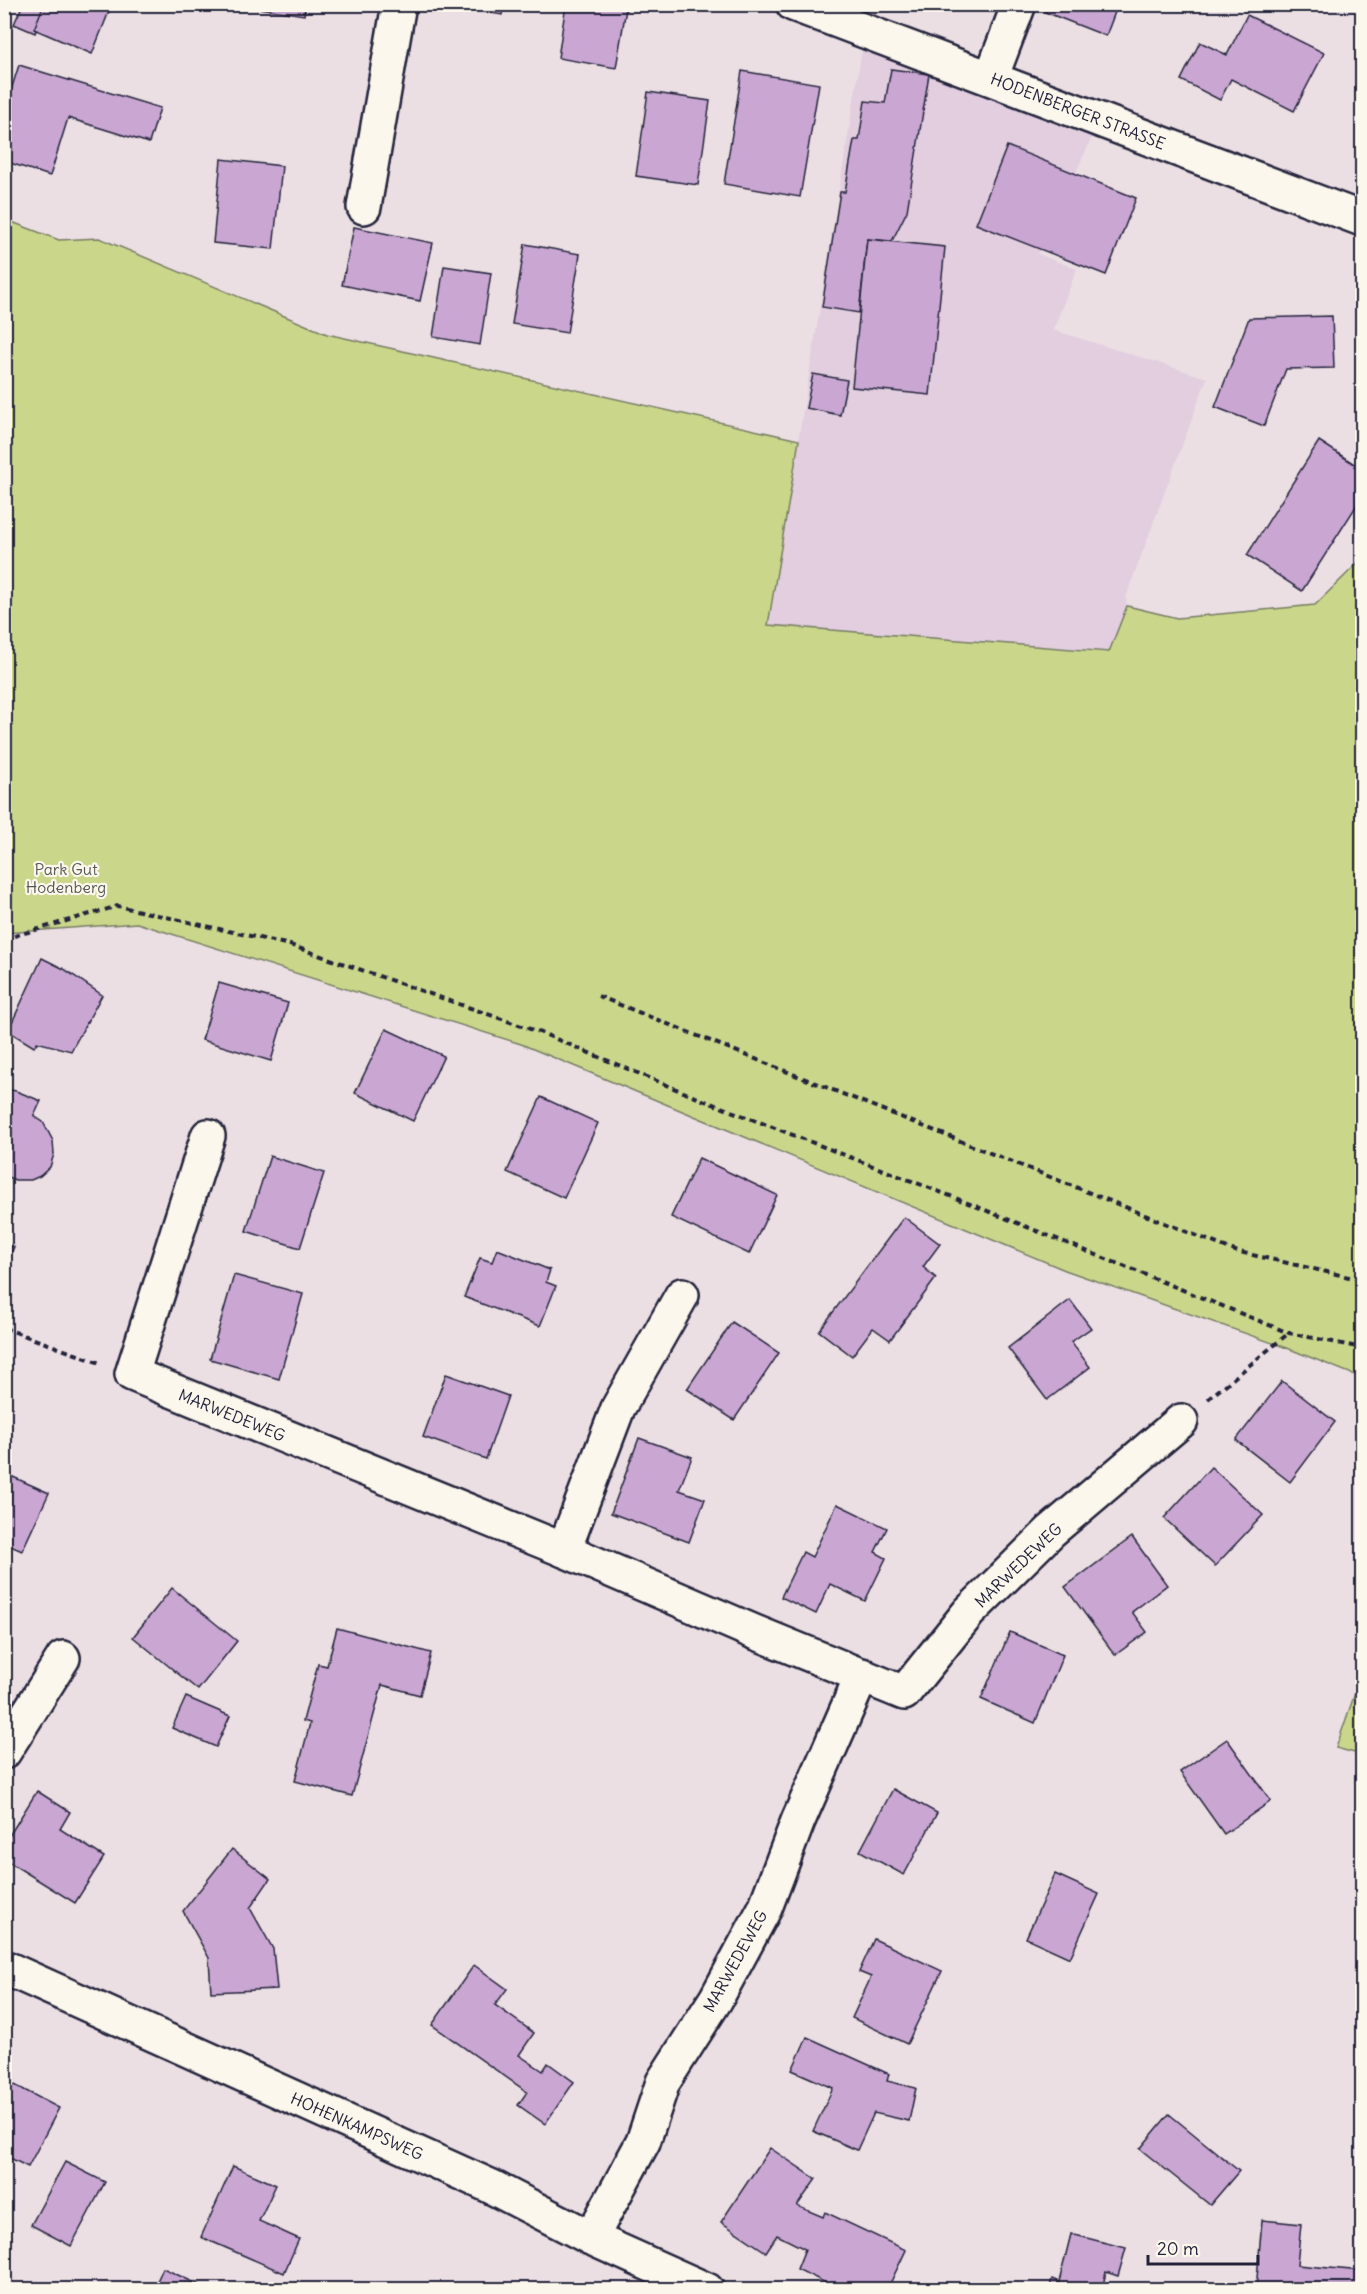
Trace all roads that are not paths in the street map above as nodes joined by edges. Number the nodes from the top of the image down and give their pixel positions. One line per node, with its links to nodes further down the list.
1 (399, 4): 5 (street)
2 (793, 4): 4 (street, HODENBERGER STRASSE)
3 (1019, 4): 4 (street)
4 (991, 78): 6 (street, HODENBERGER STRASSE)
5 (364, 207)
6 (1362, 219)
7 (208, 1136): 10 (street, MARWEDEWEG)
8 (682, 1295): 10 (street)
9 (1181, 1421): 12 (street, MARWEDEWEG)
10 (564, 1550): 12 (street, MARWEDEWEG)
11 (63, 1658): 13 (street)
12 (862, 1675): 15 (street, MARWEDEWEG)
13 (4, 1752)
14 (4, 1967): 15 (street, HOHENKAMPSWEG)
15 (591, 2238): 16 (street, HOHENKAMPSWEG)
16 (707, 2289)

